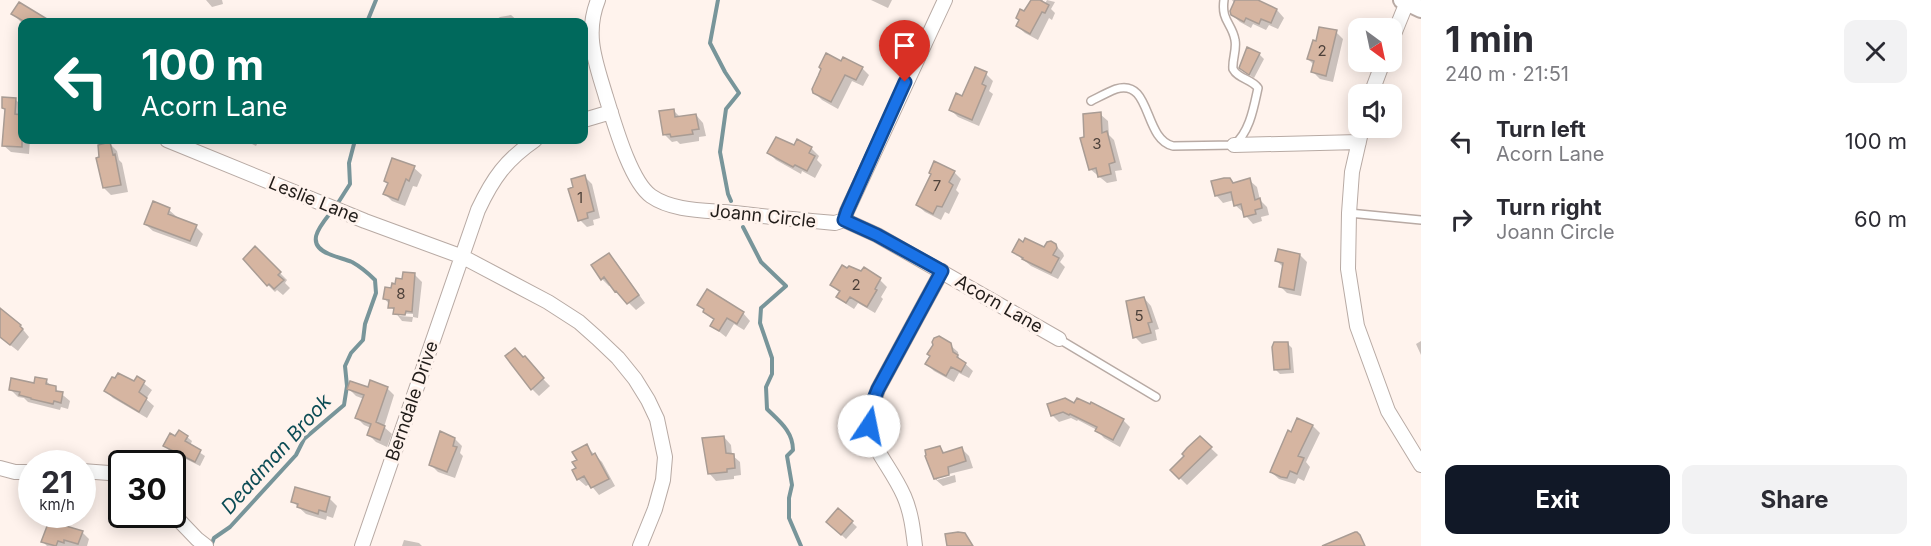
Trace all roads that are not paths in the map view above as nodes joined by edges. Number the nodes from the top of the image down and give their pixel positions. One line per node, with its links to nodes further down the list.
1 (598, 0): 7 (street, Joann Circle)
2 (945, 0): 15 (street)
3 (1224, 0): 13 (lane)
4 (1410, 4): 5 (street)
5 (1402, 20)
6 (1091, 101): 13 (lane)
7 (611, 112): 8 (street); 15 (street, Joann Circle)
8 (588, 119)
9 (1360, 138): 10 (street)
10 (1359, 142): 13 (street); 14 (street)
11 (177, 144): 17 (street, Leslie Lane)
12 (530, 144): 17 (street, Berndale Drive)
13 (1234, 145)
14 (1349, 213): 16 (lane); 21 (street)
15 (844, 220): 18 (street, Acorn Lane)
16 (1421, 220)
17 (463, 257): 26 (street, Berndale Drive); 27 (street)
18 (942, 271): 19 (street, Acorn Lane); 28 (street)
19 (1059, 339): 20 (lane)
20 (1156, 397)
21 (1421, 465)
22 (0, 468): 23 (street)
23 (18, 472)
24 (186, 527): 25 (street)
25 (202, 543)
26 (362, 546)
27 (640, 546)
28 (915, 546)

